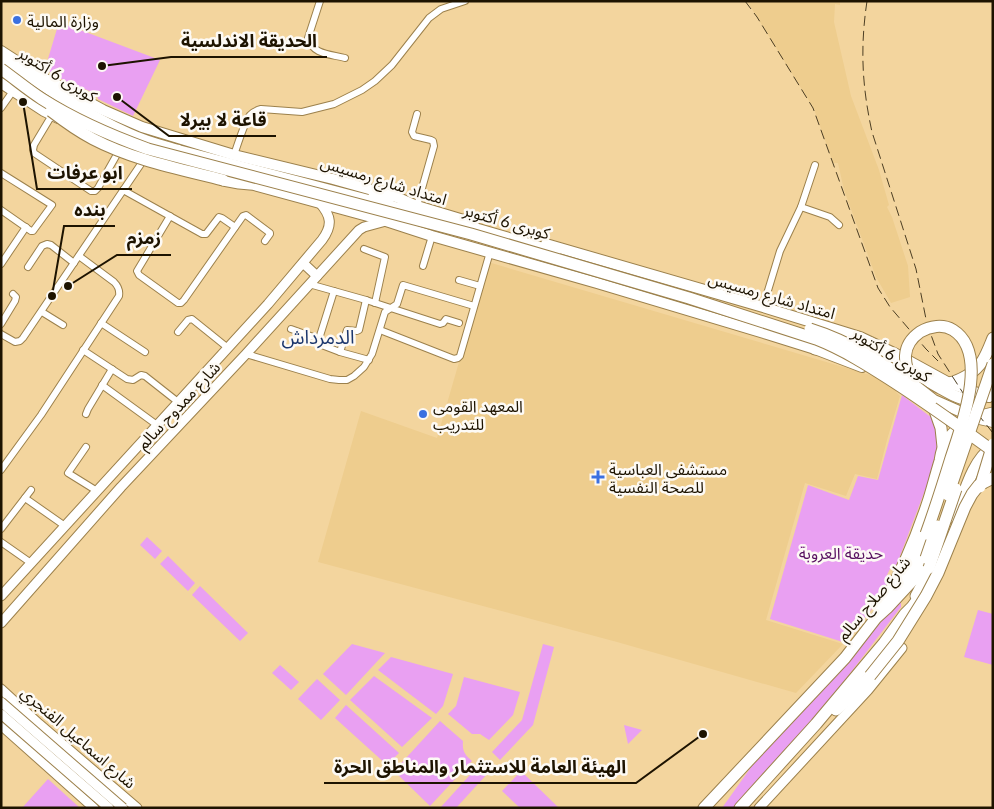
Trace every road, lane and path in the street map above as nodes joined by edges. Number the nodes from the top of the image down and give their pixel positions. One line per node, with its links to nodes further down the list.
1 (320, 1): 5 (street)
2 (465, 1): 15 (street)
3 (1, 51): 15 (main road, امتداد شارع رمسيس)
4 (1, 57): 13 (highway, كوبرى 6 أكتوبر)
5 (345, 58)
6 (1, 68): 9 (highway, كوبرى 6 أكتوبر, bridge)
7 (1, 83): 8 (main road)
8 (13, 91): 10 (street); 12 (main road)
9 (41, 98): 19 (highway, bridge); 90 (highway, كوبرى 6 أكتوبر, bridge)
10 (1, 108)
11 (417, 114): 23 (street)
12 (52, 115): 14 (main road); 14 (street)
13 (128, 134): 21 (highway); 77 (highway, كوبرى 6 أكتوبر, bridge)
14 (122, 145): 16 (main road)
15 (234, 154): 21 (main road, امتداد شارع رمسيس)
16 (147, 155): 19 (main road); 20 (street)
17 (814, 165): 24 (street)
18 (1, 172): 29 (street)
19 (250, 184): 22 (main road)
20 (123, 190): 26 (street); 35 (street)
21 (394, 196): 23 (main road, امتداد شارع رمسيس)
22 (320, 203): 27 (main road); 36 (main road, شارع ممدوح سالم)
23 (417, 206): 37 (main road, امتداد شارع رمسيس)
24 (801, 206): 28 (street); 53 (street)
25 (1, 210): 29 (street)
26 (170, 216): 30 (street); 30 (street)
27 (386, 221): 31 (main road); 42 (main road, شارع ممدوح سالم)
28 (839, 225)
29 (26, 227): 39 (street)
30 (235, 227): 32 (street)
31 (432, 236): 34 (main road); 40 (street)
32 (265, 241)
33 (364, 249): 51 (street)
34 (490, 252): 44 (main road); 46 (street)
35 (79, 256): 38 (street); 59 (street)
36 (303, 262): 42 (main road); 67 (main road, شارع ممدوح سالم)
37 (608, 262): 44 (main road); 49 (main road, امتداد شارع رمسيس)
38 (74, 263): 41 (street); 55 (street)
39 (1, 264)
40 (423, 266)
41 (28, 267)
42 (317, 276): 45 (main road, شارع ممدوح سالم)
43 (459, 280): 46 (street)
44 (597, 283): 56 (main road)
45 (309, 284): 47 (street); 72 (main road, شارع ممدوح سالم)
46 (480, 286): 52 (street)
47 (334, 291): 50 (street); 66 (street)
48 (13, 294): 58 (street)
49 (728, 298): 53 (main road, امتداد شارع رمسيس); 56 (main road)
50 (366, 300): 51 (street); 71 (street)
51 (375, 303): 54 (street)
52 (474, 306): 54 (street); 62 (street)
53 (763, 307): 78 (main road, امتداد شارع رمسيس)
54 (390, 308): 57 (street); 62 (street)
55 (42, 312): 60 (street); 64 (street)
56 (720, 320): 68 (main road)
57 (458, 323)
58 (1, 324)
59 (101, 324): 69 (street); 70 (street)
60 (63, 325)
61 (291, 329): 66 (street)
62 (380, 330): 73 (street)
63 (178, 332): 67 (street)
64 (1, 334)
65 (993, 338): 74 (highway, شارع صلاح سالم)
66 (319, 339): 71 (street)
67 (228, 348): 82 (main road, شارع ممدوح سالم)
68 (815, 349): 80 (highway); 81 (main road)
69 (83, 350): 75 (street); 92 (street)
70 (145, 352)
71 (340, 352): 73 (street)
72 (246, 354): 73 (street); 96 (main road, شارع ممدوح سالم)
73 (369, 360)
74 (990, 363): 78 (highway); 108 (highway, شارع صلاح سالم, bridge)
75 (112, 370): 79 (street); 82 (street)
76 (993, 379): 107 (highway, شارع صلاح سالم, bridge)
77 (912, 383): 88 (highway, كوبرى 6 أكتوبر, bridge); 108 (highway, bridge)
78 (948, 383): 80 (main road, امتداد شارع رمسيس)
79 (102, 385): 84 (street); 87 (street)
80 (990, 394)
81 (930, 398): 85 (main road); 91 (highway)
82 (178, 402): 87 (main road, شارع ممدوح سالم)
83 (993, 413): 85 (highway)
84 (86, 414)
85 (975, 418): 86 (main road); 91 (highway)
86 (993, 422)
87 (158, 425): 94 (main road, شارع ممدوح سالم)
88 (993, 444): 93 (highway); 111 (highway, bridge)
89 (86, 447): 98 (street)
90 (993, 451)
91 (942, 452): 93 (highway); 109 (highway)
92 (1, 470)
93 (972, 472): 107 (highway)
94 (109, 478): 96 (main road); 98 (main road, شارع ممدوح سالم)
95 (993, 478): 113 (highway, bridge)
96 (121, 487): 104 (main road, شارع ممدوح سالم)
97 (31, 490): 99 (street)
98 (97, 492): 100 (main road, شارع ممدوح سالم)
99 (25, 498): 100 (street); 101 (street)
100 (66, 526): 102 (main road, شارع ممدوح سالم)
101 (1, 529)
102 (55, 537): 104 (main road); 105 (main road, شارع ممدوح سالم)
103 (1, 542): 105 (street)
104 (68, 548): 110 (main road, شارع ممدوح سالم)
105 (31, 563): 106 (main road, شارع ممدوح سالم)
106 (1, 596)
107 (912, 607): 118 (highway, شارع صلاح سالم)
108 (887, 608): 109 (highway, شارع صلاح سالم)
109 (876, 618): 126 (highway, شارع صلاح سالم)
110 (1, 622)
111 (902, 648): 121 (main road)
112 (1, 689): 115 (main road, شارع اسماعيل الفنجري)
113 (855, 693): 118 (highway); 121 (main road)
114 (1, 702): 124 (main road, bridge)
115 (18, 705): 117 (main road, شارع اسماعيل الفنجري); 119 (main road)
116 (1, 714): 123 (main road, bridge)
117 (30, 717): 120 (main road); 125 (main road, شارع اسماعيل الفنجري)
118 (816, 724): 127 (highway, شارع صلاح سالم)
119 (1, 725): 120 (main road)
120 (13, 736): 122 (main road)
121 (816, 747): 128 (main road)
122 (94, 808)
123 (109, 808)
124 (123, 808)
125 (137, 808)
126 (704, 808)
127 (740, 808)
128 (759, 808)

